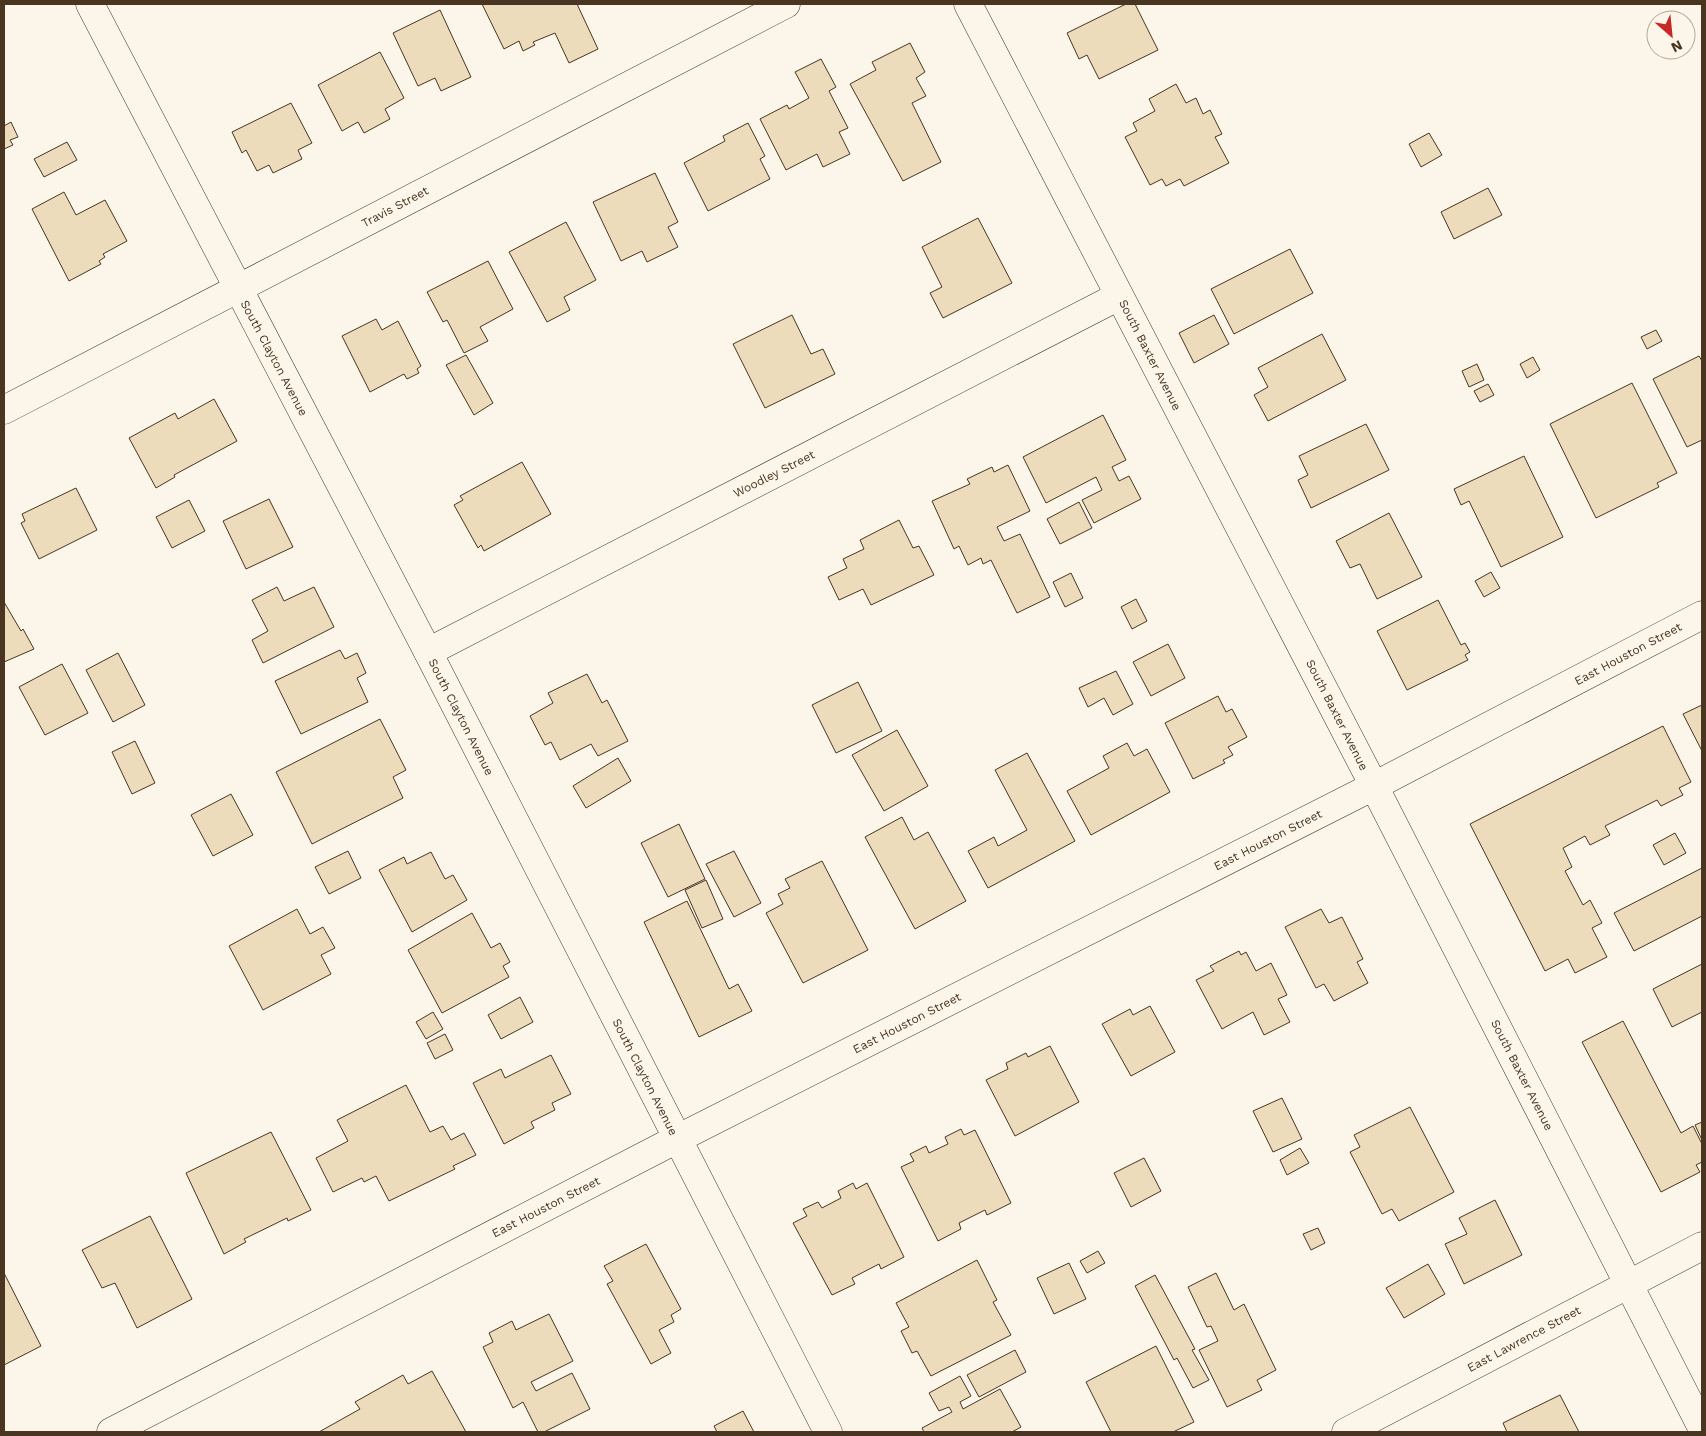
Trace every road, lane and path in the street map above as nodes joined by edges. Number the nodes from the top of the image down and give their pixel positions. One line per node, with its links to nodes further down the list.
1 (90, 4): 4 (street, South Clayton Avenue)
2 (786, 4): 4 (street, Travis Street)
3 (968, 4): 5 (street, South Baxter Avenue)
4 (238, 289): 6 (street, Travis Street); 8 (street, South Clayton Avenue)
5 (1120, 296): 8 (street, Woodley Street); 9 (street, South Baxter Avenue)
6 (4, 410)
7 (1702, 614): 9 (street, East Houston Street)
8 (428, 652): 10 (street, South Clayton Avenue)
9 (1374, 786): 10 (street, East Houston Street); 12 (street, South Baxter Avenue)
10 (677, 1139): 14 (street, East Houston Street); 15 (street, South Clayton Avenue)
11 (1702, 1246): 12 (street, East Lawrence Street)
12 (1629, 1284): 13 (street, South Baxter Avenue); 16 (street, East Lawrence Street)
13 (1702, 1428)
14 (111, 1432)
15 (828, 1432)
16 (1346, 1432)

